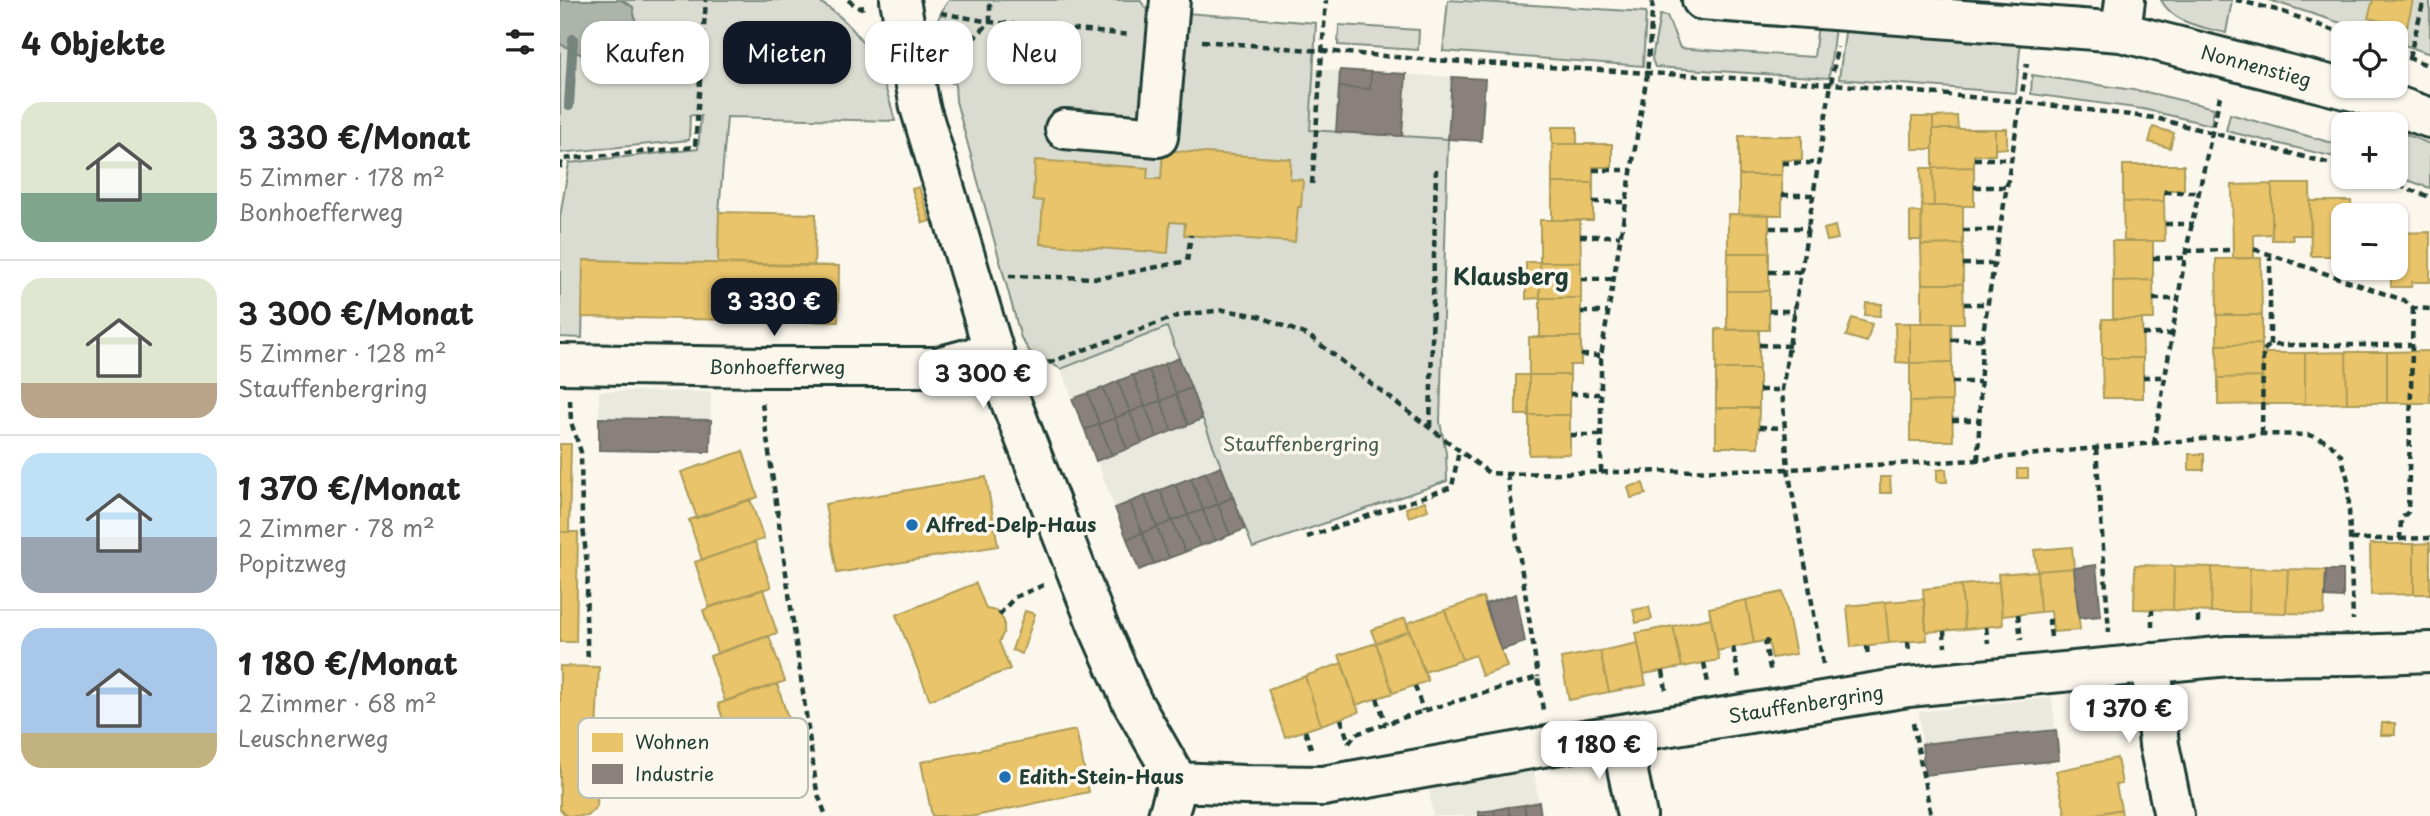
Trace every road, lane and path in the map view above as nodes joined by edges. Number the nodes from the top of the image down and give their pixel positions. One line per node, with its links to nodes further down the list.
1 (706, 0): 35 (path)
2 (990, 0): 13 (path)
3 (1170, 0): 18 (street)
4 (1326, 0): 19 (path)
5 (1653, 0): 23 (path)
6 (1702, 0): 10 (street, Nonnenstieg)
7 (2236, 0): 17 (path)
8 (2424, 0): 21 (path)
9 (901, 2): 12 (path); 26 (street, Stauffenbergring)
10 (1842, 11): 15 (street, Nonnenstieg); 24 (path)
11 (2123, 16): 15 (street, Nonnenstieg); 20 (street, Nonnenstieg)
12 (987, 21)
13 (990, 21)
14 (987, 25): 26 (path)
15 (2033, 26): 25 (path)
16 (1081, 30): 18 (path)
17 (2331, 30)
18 (1167, 38): 19 (path); 28 (street)
19 (1322, 51): 23 (path); 39 (path)
20 (2228, 58): 27 (street, Nonnenstieg); 29 (path)
21 (2409, 58): 22 (path)
22 (2430, 66)
23 (1647, 75): 24 (path); 38 (path)
24 (1833, 84): 25 (path); 33 (path)
25 (2022, 102): 29 (path); 31 (path)
26 (920, 107): 69 (street, Stauffenbergring)
27 (2430, 118)
28 (1065, 129)
29 (2213, 132): 34 (path); 44 (path)
30 (1974, 159): 31 (path)
31 (2012, 159): 41 (path)
32 (1782, 163): 33 (path)
33 (1820, 163): 46 (path)
34 (2331, 164)
35 (560, 168)
36 (1436, 169): 105 (path)
37 (1593, 170): 38 (path)
38 (1632, 170): 49 (path)
39 (1312, 184)
40 (1974, 187): 41 (path)
41 (2008, 187): 55 (path)
42 (2408, 189): 47 (path)
43 (2164, 192): 44 (path)
44 (2200, 192): 51 (path)
45 (1782, 195): 46 (path)
46 (1814, 195): 53 (path)
47 (2430, 197)
48 (1593, 202): 49 (path)
49 (1626, 202): 58 (path)
50 (2165, 224): 51 (path)
51 (2193, 224): 61 (path)
52 (1770, 228): 53 (path)
53 (1809, 228): 68 (path)
54 (1963, 230): 55 (path)
55 (2001, 230): 66 (path)
56 (1191, 235): 69 (path)
57 (1580, 236): 58 (path)
58 (1620, 236): 71 (path)
59 (2254, 249): 62 (path)
60 (2232, 250): 61 (path)
61 (2186, 251): 64 (path)
62 (2270, 254): 76 (path); 87 (path)
63 (2153, 258): 64 (path)
64 (2186, 258): 73 (path)
65 (1963, 264): 66 (path)
66 (1995, 264): 75 (path)
67 (1769, 272): 68 (path)
68 (1801, 272): 79 (path)
69 (970, 275): 93 (street, Stauffenbergring)
70 (1581, 279): 71 (path)
71 (1614, 279): 81 (path)
72 (2153, 299): 73 (path)
73 (2179, 299): 83 (path)
74 (1964, 304): 75 (path)
75 (1988, 304): 85 (path)
76 (2413, 308): 77 (path); 88 (path)
77 (2430, 309)
78 (1769, 311): 79 (path)
79 (1795, 311): 89 (path)
80 (1581, 312): 81 (path)
81 (1608, 312): 91 (path)
82 (2142, 334): 83 (path)
83 (2173, 334): 96 (path)
84 (1951, 340): 85 (path)
85 (1982, 340): 98 (path)
86 (1759, 345): 89 (path)
87 (2270, 345): 88 (path); 110 (path)
88 (2411, 345): 119 (path)
89 (1790, 346): 100 (path)
90 (1581, 355): 91 (path)
91 (1601, 356): 102 (path)
92 (564, 364): 94 (street, Bonhoefferweg); 127 (path)
93 (998, 366): 94 (street, Bonhoefferweg); 105 (path); 122 (street, Stauffenbergring)
94 (761, 367): 134 (path)
95 (2143, 377): 96 (path)
96 (2166, 377): 111 (path)
97 (1952, 382): 98 (path)
98 (1980, 382): 104 (path)
99 (1759, 390): 100 (path)
100 (1782, 390): 107 (path)
101 (1570, 394): 102 (path)
102 (1599, 394): 109 (path)
103 (1952, 420): 104 (path)
104 (1978, 420): 114 (path)
105 (1430, 426): 113 (path)
106 (1759, 428): 107 (path)
107 (1784, 428): 115 (path)
108 (1570, 435): 109 (path)
109 (1600, 435): 116 (path)
110 (2262, 435): 111 (path); 121 (path)
111 (2154, 444): 112 (path)
112 (2096, 447): 114 (path); 124 (path)
113 (1459, 450): 117 (path); 118 (path)
114 (1978, 460): 115 (path)
115 (1788, 469): 116 (path); 132 (path)
116 (1601, 473): 117 (path)
117 (1507, 474): 129 (path)
118 (1307, 537)
119 (2400, 538): 120 (path); 121 (path)
120 (2430, 538)
121 (2351, 540): 126 (path)
122 (1077, 570): 123 (path); 143 (street, Stauffenbergring)
123 (999, 614)
124 (2109, 635)
125 (2430, 652): 126 (street, Stauffenbergring)
126 (2355, 655): 128 (street, Stauffenbergring)
127 (588, 662)
128 (2151, 663): 132 (street, Stauffenbergring); 147 (street)
129 (1538, 677): 133 (path); 140 (path)
130 (1415, 686): 133 (path)
131 (1377, 698): 136 (path)
132 (1829, 699): 138 (street, Stauffenbergring)
133 (1423, 711): 136 (path)
134 (806, 718)
135 (1341, 719): 139 (path)
136 (1385, 724): 139 (path)
137 (808, 729): 144 (path)
138 (1620, 734): 140 (street, Stauffenbergring); 145 (street)
139 (1349, 744): 142 (path)
140 (1548, 746): 143 (street, Stauffenbergring)
141 (1916, 746): 146 (path)
142 (1345, 750)
143 (1173, 799)
144 (825, 813)
145 (1637, 816)
146 (1931, 816)
147 (2174, 816)

